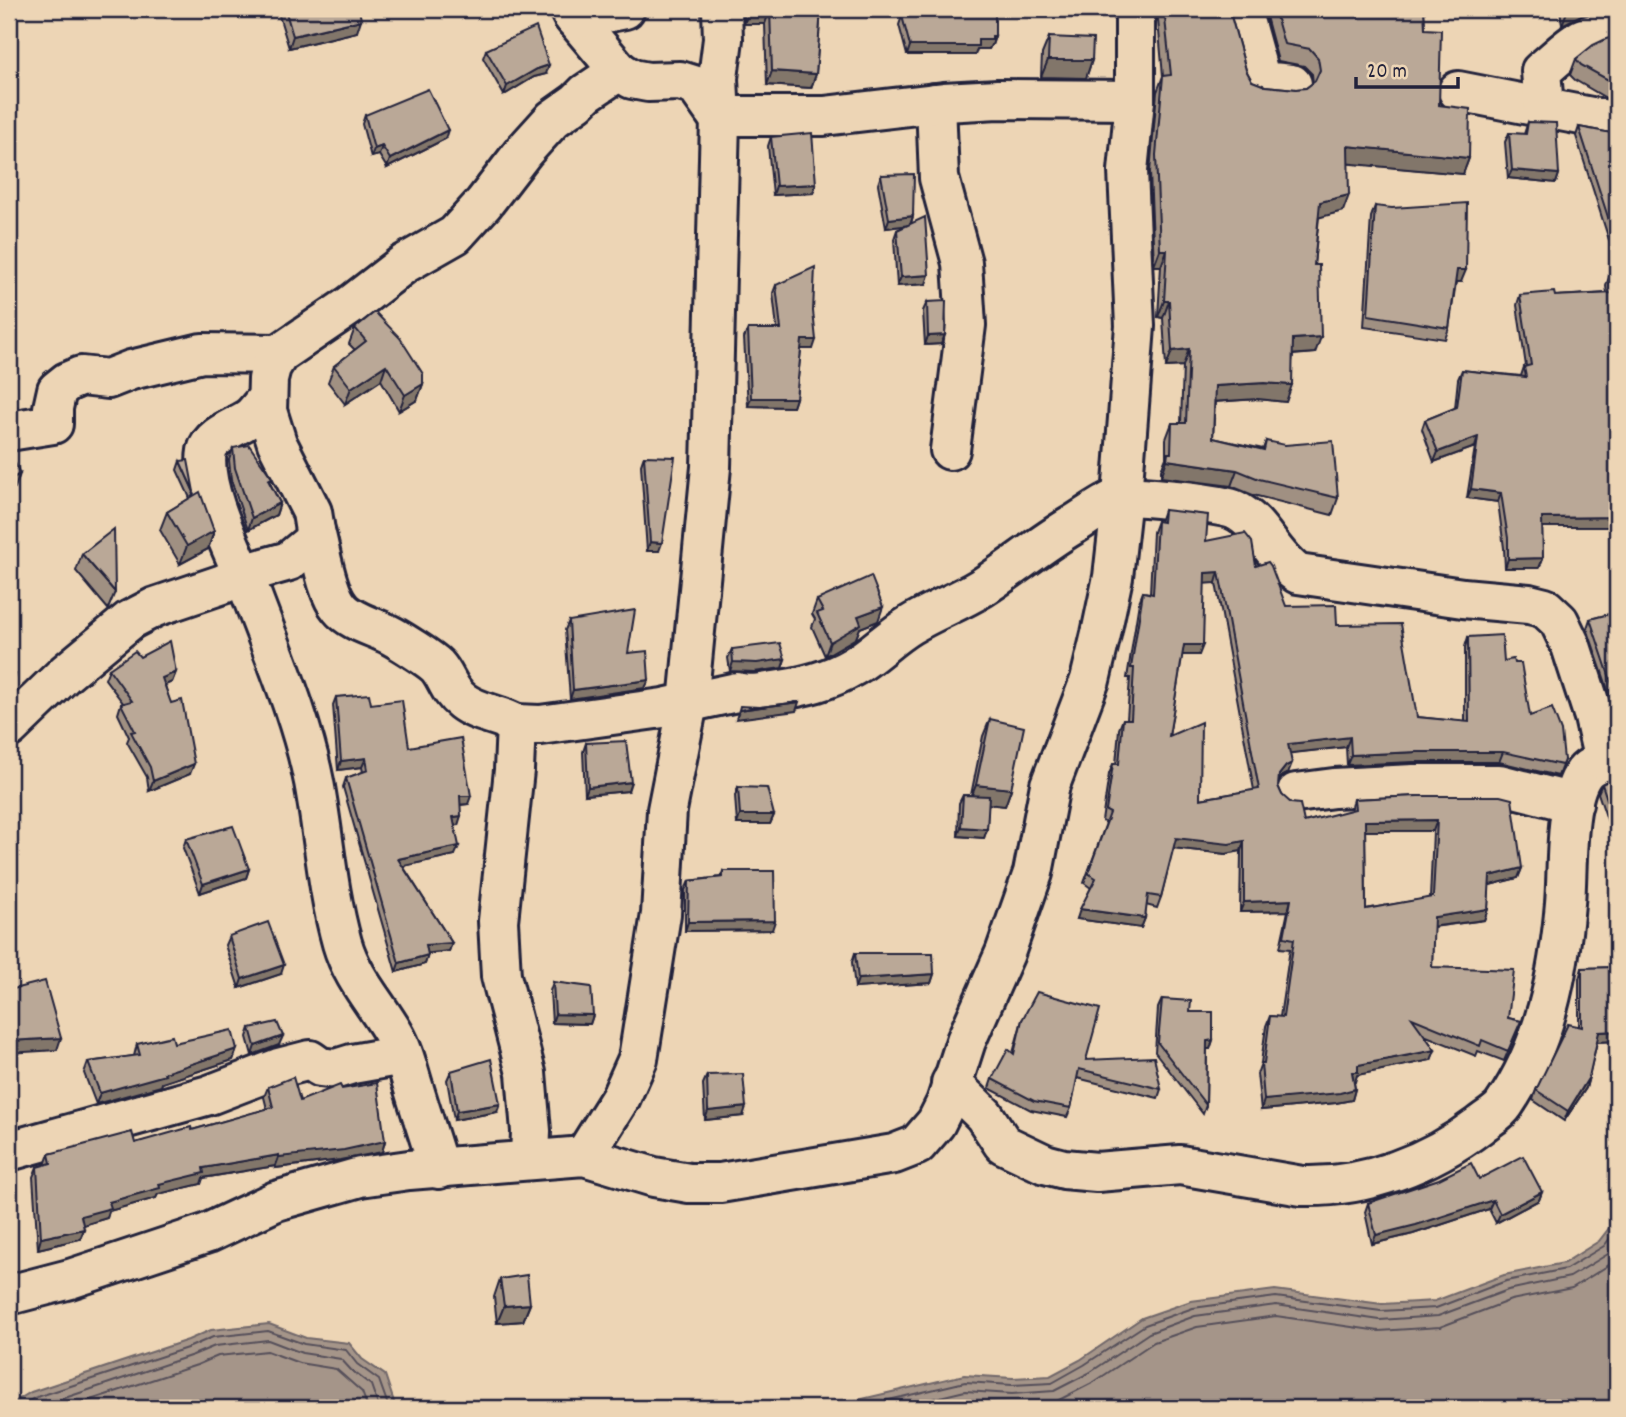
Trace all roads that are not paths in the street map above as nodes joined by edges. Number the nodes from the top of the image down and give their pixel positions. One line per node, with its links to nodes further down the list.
1 (625, 9): 5 (street)
2 (722, 9): 13 (street)
3 (1135, 9): 10 (street)
4 (1241, 9): 8 (street)
5 (572, 14): 7 (street)
6 (1617, 30): 12 (street)
7 (619, 71): 13 (street); 15 (street)
8 (1292, 84)
9 (1458, 91): 12 (street)
10 (1135, 100): 11 (street); 19 (street)
11 (936, 103): 13 (street); 18 (street)
12 (1544, 108): 14 (street)
13 (720, 120): 22 (street)
14 (1617, 122)
15 (279, 354): 16 (street); 17 (street)
16 (265, 400): 20 (street); 21 (street)
17 (9, 431)
18 (950, 450)
19 (1122, 497): 22 (street); 25 (street); 29 (street)
20 (316, 531): 21 (street); 23 (street)
21 (243, 574): 24 (street); 28 (street)
22 (688, 703): 23 (street); 31 (street)
23 (516, 724): 32 (street)
24 (9, 728)
25 (1611, 759): 27 (street)
26 (1296, 793): 27 (street)
27 (1573, 803): 29 (street)
28 (403, 1055): 30 (street); 33 (street)
29 (951, 1083): 31 (street)
30 (9, 1151)
31 (584, 1156): 32 (street)
32 (530, 1159): 33 (street)
33 (439, 1169): 34 (street)
34 (9, 1295)

